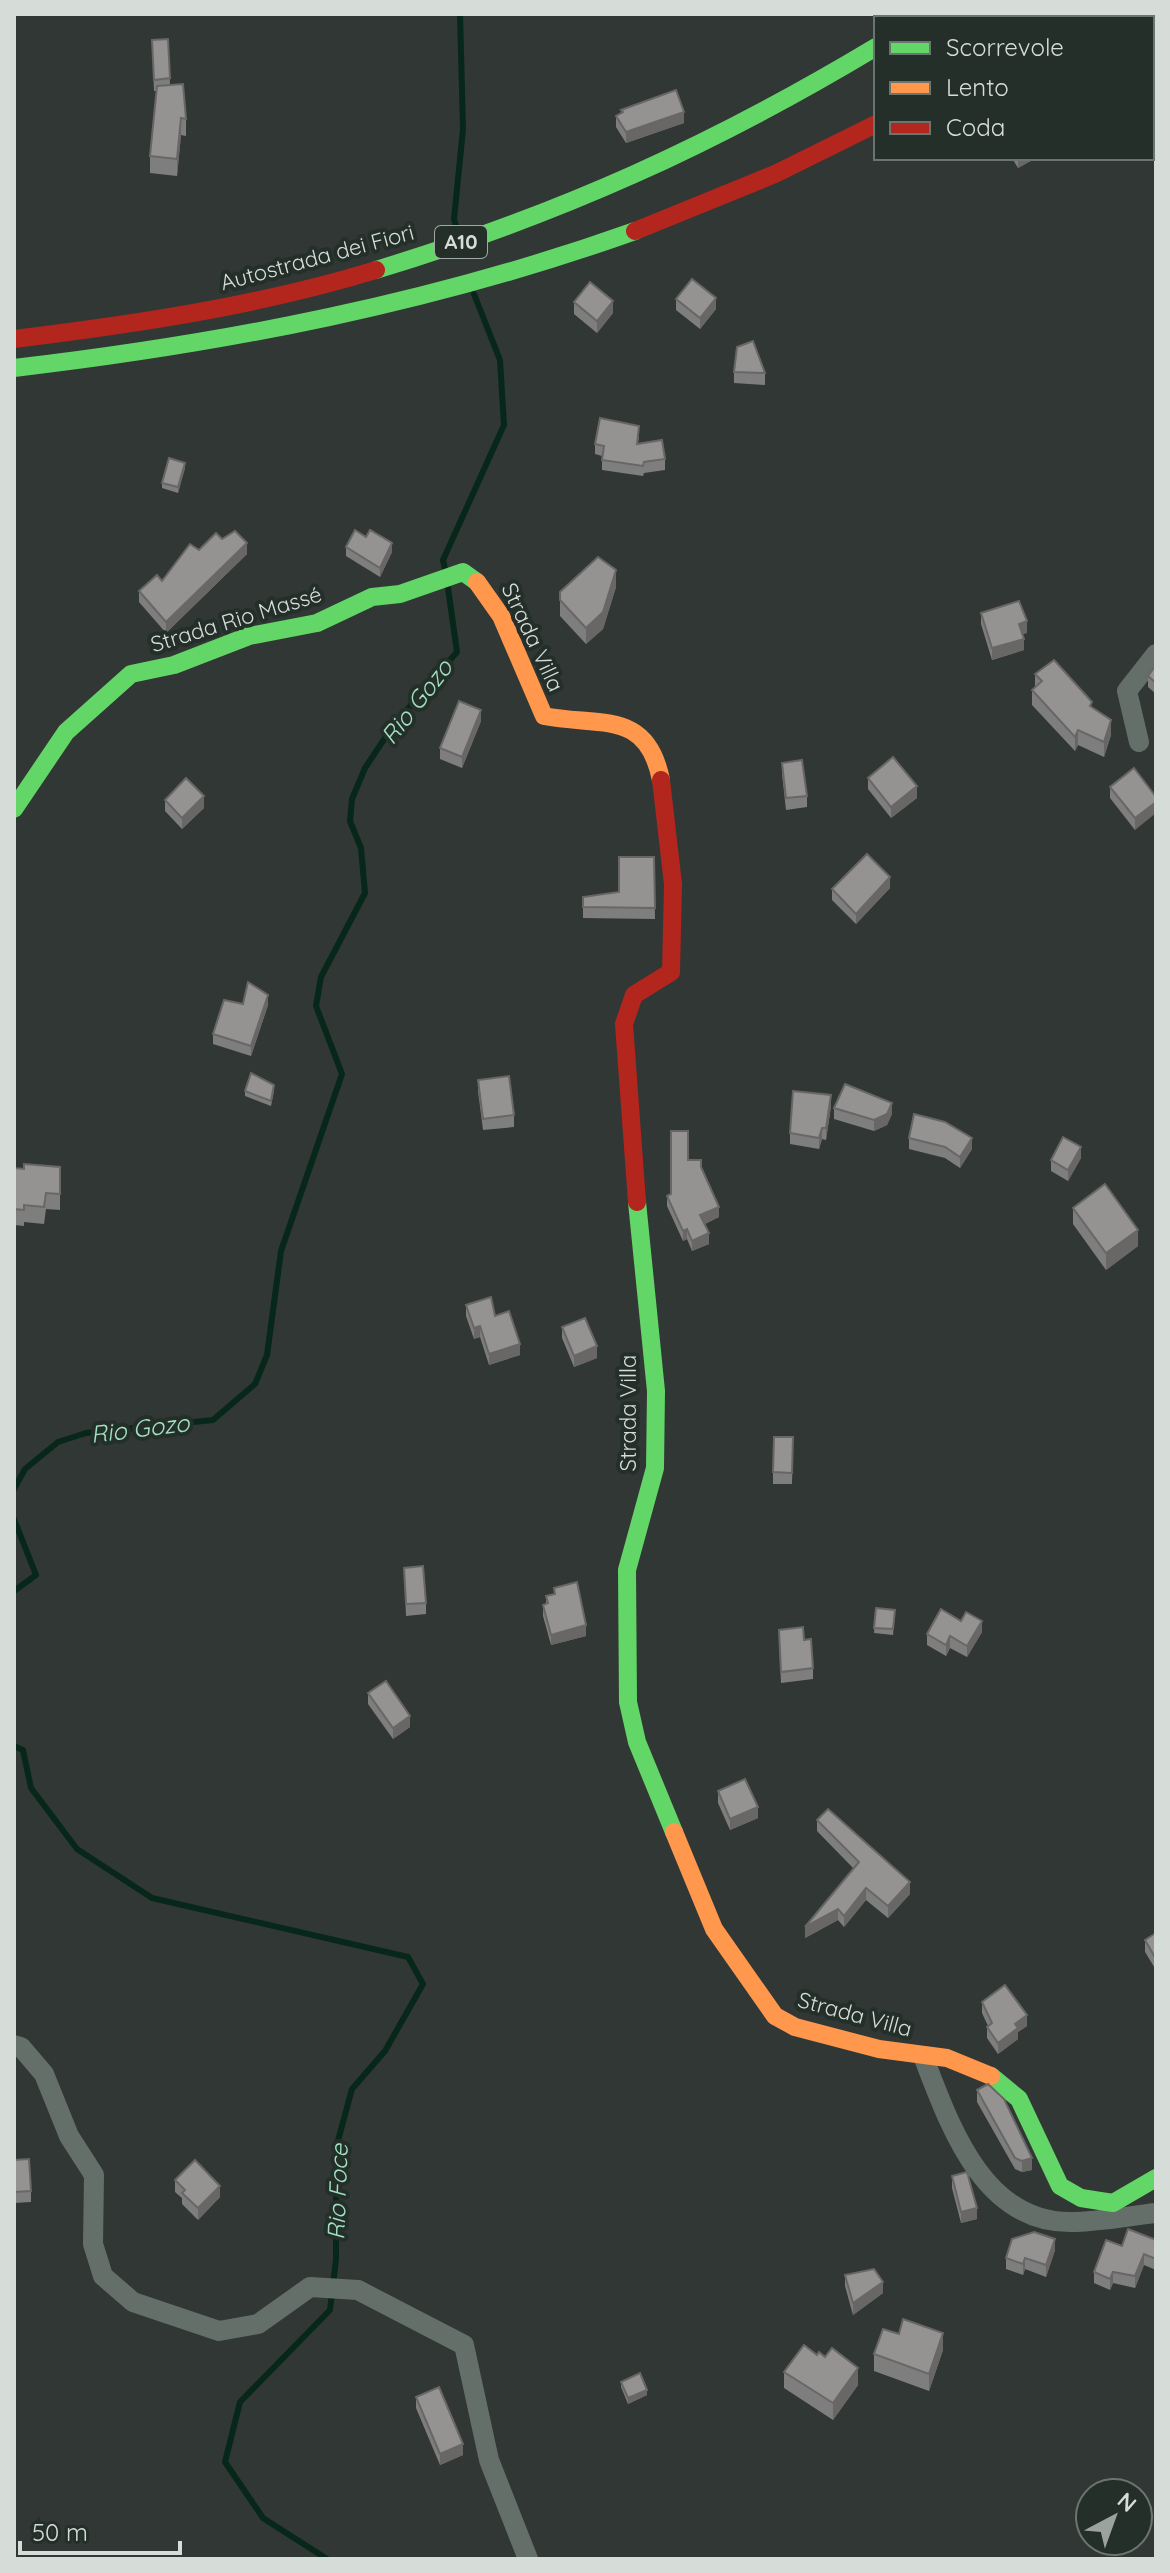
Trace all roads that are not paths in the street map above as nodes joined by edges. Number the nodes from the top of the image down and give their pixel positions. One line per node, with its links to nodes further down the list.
1 (874, 48): 3 (main road, Autostrada dei Fiori / A10)
2 (874, 125): 4 (main road, A10)
3 (14, 339)
4 (14, 368)
5 (433, 581): 8 (main road, Strada Rio Massé); 10 (main road, Strada Villa)
6 (1156, 654): 7 (street)
7 (1139, 742)
8 (14, 809)
9 (14, 2045): 15 (street)
10 (923, 2056): 12 (main road, Strada Villa); 14 (street)
11 (1156, 2178): 12 (main road)
12 (1113, 2203): 14 (street)
13 (1156, 2213): 14 (street)
14 (1097, 2218)
15 (528, 2559)

